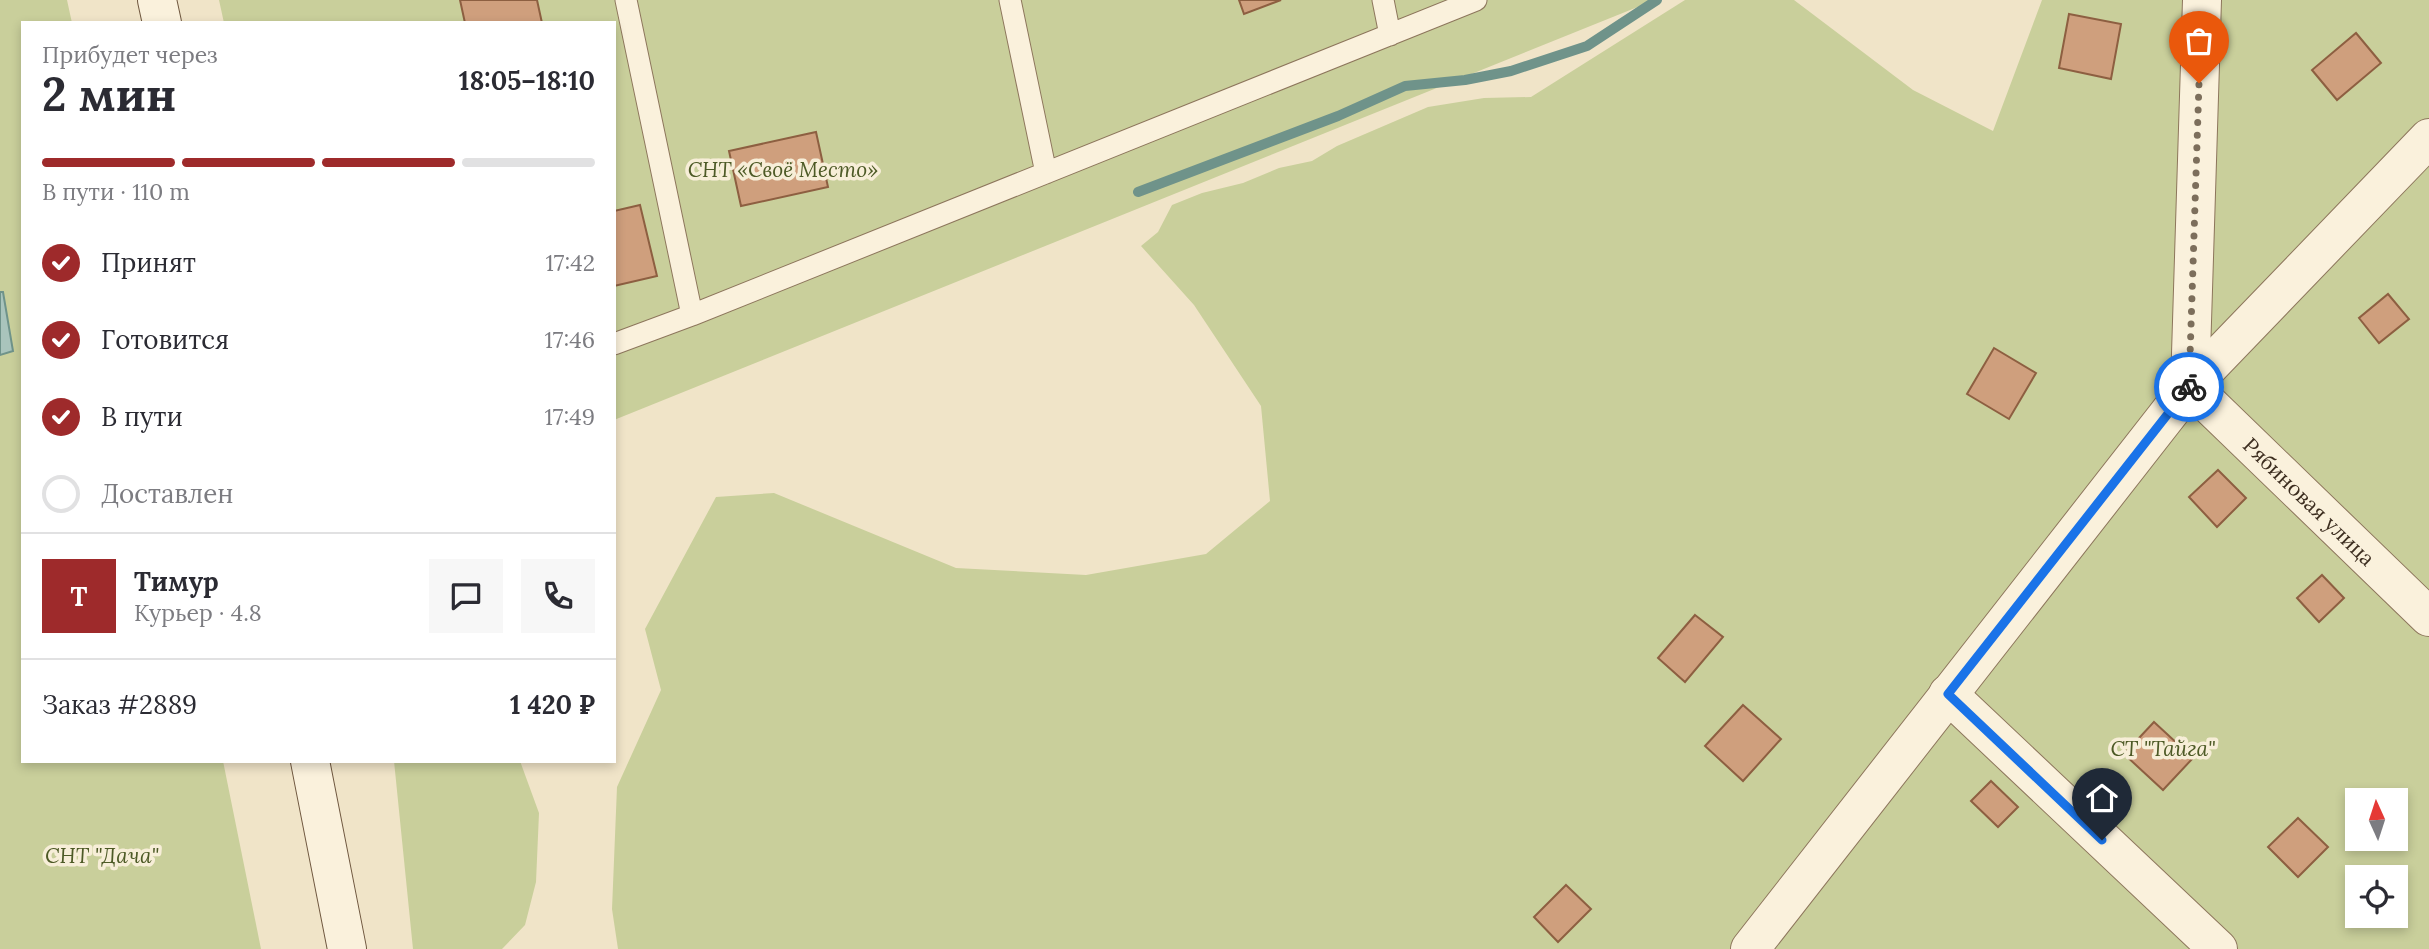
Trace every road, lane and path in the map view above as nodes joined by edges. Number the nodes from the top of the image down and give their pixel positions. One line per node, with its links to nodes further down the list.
1 (157, 0): 7 (street)
2 (626, 0): 11 (lane)
3 (1010, 0): 10 (lane)
4 (1382, 0): 8 (lane)
5 (1476, 0): 8 (lane)
6 (2202, 0): 13 (street)
7 (162, 21)
8 (1390, 35): 10 (lane)
9 (2429, 138): 13 (street)
10 (1046, 173): 11 (lane)
11 (692, 315): 12 (lane)
12 (616, 343)
13 (2190, 386): 14 (street, Рябиновая улица); 15 (street)
14 (2429, 617)
15 (1948, 694): 18 (street); 19 (street)
16 (310, 763): 17 (street)
17 (347, 949)
18 (1750, 949)
19 (2218, 949)

